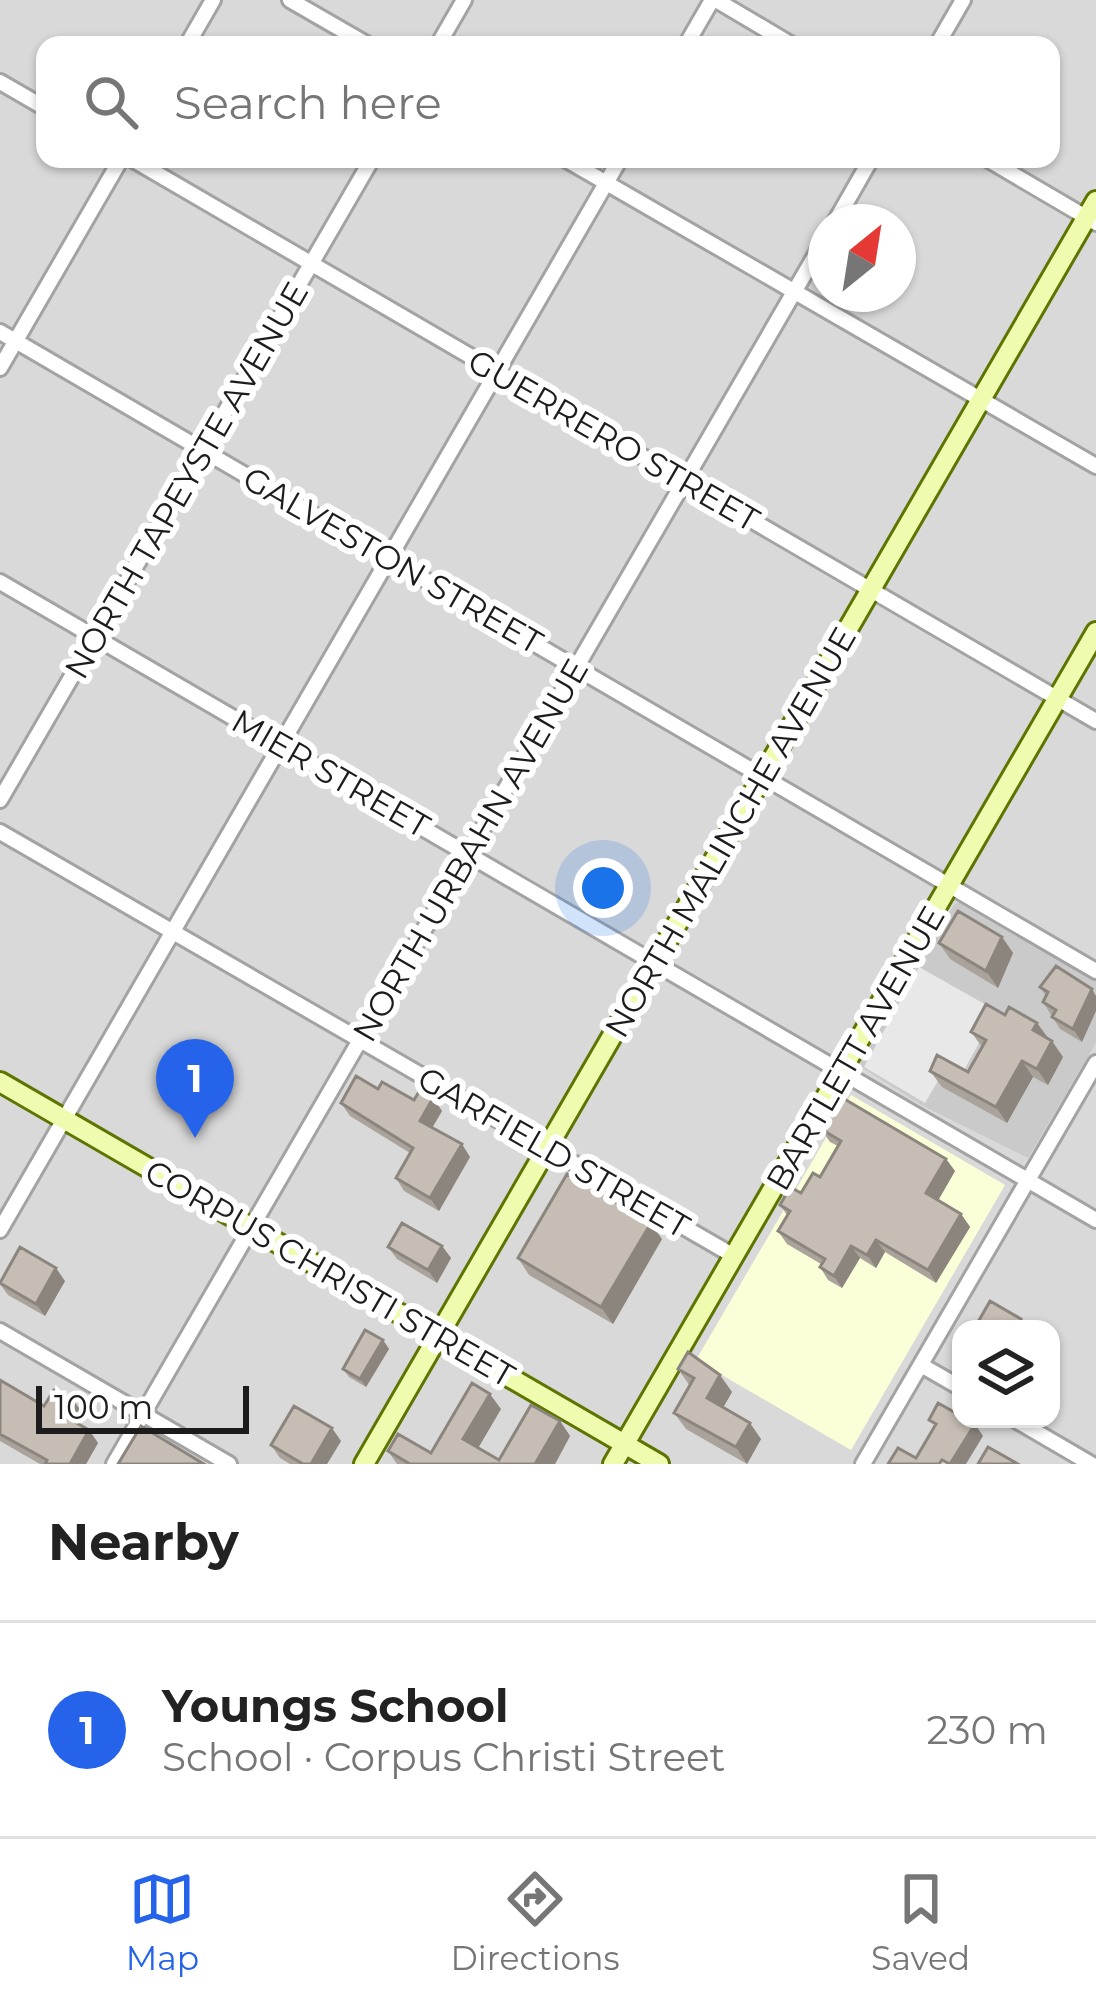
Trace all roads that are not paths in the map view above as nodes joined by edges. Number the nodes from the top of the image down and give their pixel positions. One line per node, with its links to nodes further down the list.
1 (213, 0): 6 (street)
2 (290, 0): 7 (street)
3 (464, 0): 8 (street)
4 (714, 0): 9 (street); 10 (street)
5 (963, 0): 11 (street)
6 (192, 36)
7 (352, 36)
8 (443, 36)
9 (692, 36)
10 (776, 36)
11 (942, 36)
12 (0, 82): 13 (street)
13 (36, 103)
14 (116, 168): 28 (street)
15 (148, 168): 24 (street, GUERRERO STREET)
16 (367, 168): 24 (street, NORTH TAPEYSTE AVENUE)
17 (580, 168): 21 (street)
18 (615, 168): 21 (street)
19 (866, 168): 22 (street)
20 (1004, 168): 23 (street)
21 (606, 183): 26 (street); 30 (street)
22 (845, 204)
23 (1093, 214): 31 (main road, NORTH MALINCHE AVENUE)
24 (312, 263): 30 (street, GUERRERO STREET); 32 (street, NORTH TAPEYSTE AVENUE)
25 (808, 268): 26 (street, NORTH URBAHN AVENUE)
26 (794, 292): 31 (street); 34 (street, NORTH URBAHN AVENUE)
27 (0, 332): 28 (street, GALVESTON STREET)
28 (16, 341): 29 (street); 32 (street, GALVESTON STREET)
29 (0, 368)
30 (497, 371): 34 (street, GUERRERO STREET); 35 (street)
31 (981, 399): 33 (street); 37 (main road, NORTH MALINCHE AVENUE)
32 (203, 450): 35 (street, GALVESTON STREET); 39 (street, NORTH TAPEYSTE AVENUE)
33 (1096, 466)
34 (685, 481): 37 (street, GUERRERO STREET); 40 (street, NORTH URBAHN AVENUE)
35 (389, 558): 40 (street, GALVESTON STREET); 43 (street)
36 (0, 582): 39 (street, MIER STREET)
37 (871, 589): 41 (street, GUERRERO STREET); 44 (main road, NORTH MALINCHE AVENUE)
38 (1096, 632): 41 (main road, BARTLETT AVENUE)
39 (95, 637): 43 (street, MIER STREET); 45 (street, NORTH TAPEYSTE AVENUE)
40 (577, 667): 44 (street, GALVESTON STREET); 47 (street, NORTH URBAHN AVENUE)
41 (1058, 698): 42 (street, GUERRERO STREET); 48 (main road, BARTLETT AVENUE)
42 (1096, 721)
43 (281, 744): 47 (street, MIER STREET); 49 (street)
44 (763, 775): 48 (street, GALVESTON STREET); 50 (main road, NORTH MALINCHE AVENUE)
45 (0, 800)
46 (0, 832): 49 (street, GARFIELD STREET)
47 (469, 853): 50 (street, MIER STREET); 52 (street, NORTH URBAHN AVENUE)
48 (950, 883): 51 (street, GALVESTON STREET); 54 (main road, BARTLETT AVENUE)
49 (172, 932): 52 (street, GARFIELD STREET); 56 (street)
50 (655, 961): 54 (street, MIER STREET); 57 (main road, NORTH MALINCHE AVENUE)
51 (1096, 971)
52 (360, 1040): 57 (street, GARFIELD STREET); 60 (street, NORTH URBAHN AVENUE)
53 (1096, 1063): 58 (street)
54 (842, 1069): 58 (street, MIER STREET); 62 (main road, BARTLETT AVENUE)
55 (0, 1082): 56 (main road, CORPUS CHRISTI STREET)
56 (64, 1119): 60 (main road, CORPUS CHRISTI STREET); 61 (street)
57 (547, 1148): 62 (street, GARFIELD STREET); 64 (main road, NORTH MALINCHE AVENUE)
58 (1028, 1180): 59 (street, MIER STREET); 65 (street)
59 (1096, 1220)
60 (251, 1228): 64 (main road, CORPUS CHRISTI STREET); 67 (street, NORTH URBAHN AVENUE)
61 (0, 1230)
62 (734, 1256): 69 (main road, BARTLETT AVENUE)
63 (0, 1331): 67 (street)
64 (438, 1336): 69 (main road, CORPUS CHRISTI STREET); 72 (main road, NORTH MALINCHE AVENUE)
65 (921, 1365): 66 (street); 75 (street)
66 (952, 1383)
67 (143, 1414): 70 (street, NORTH URBAHN AVENUE); 71 (street)
68 (1029, 1428): 76 (street)
69 (625, 1444): 73 (main road, BARTLETT AVENUE); 74 (main road, CORPUS CHRISTI STREET)
70 (114, 1464)
71 (230, 1464)
72 (364, 1464)
73 (613, 1464)
74 (659, 1464)
75 (863, 1464)
76 (1091, 1464)

